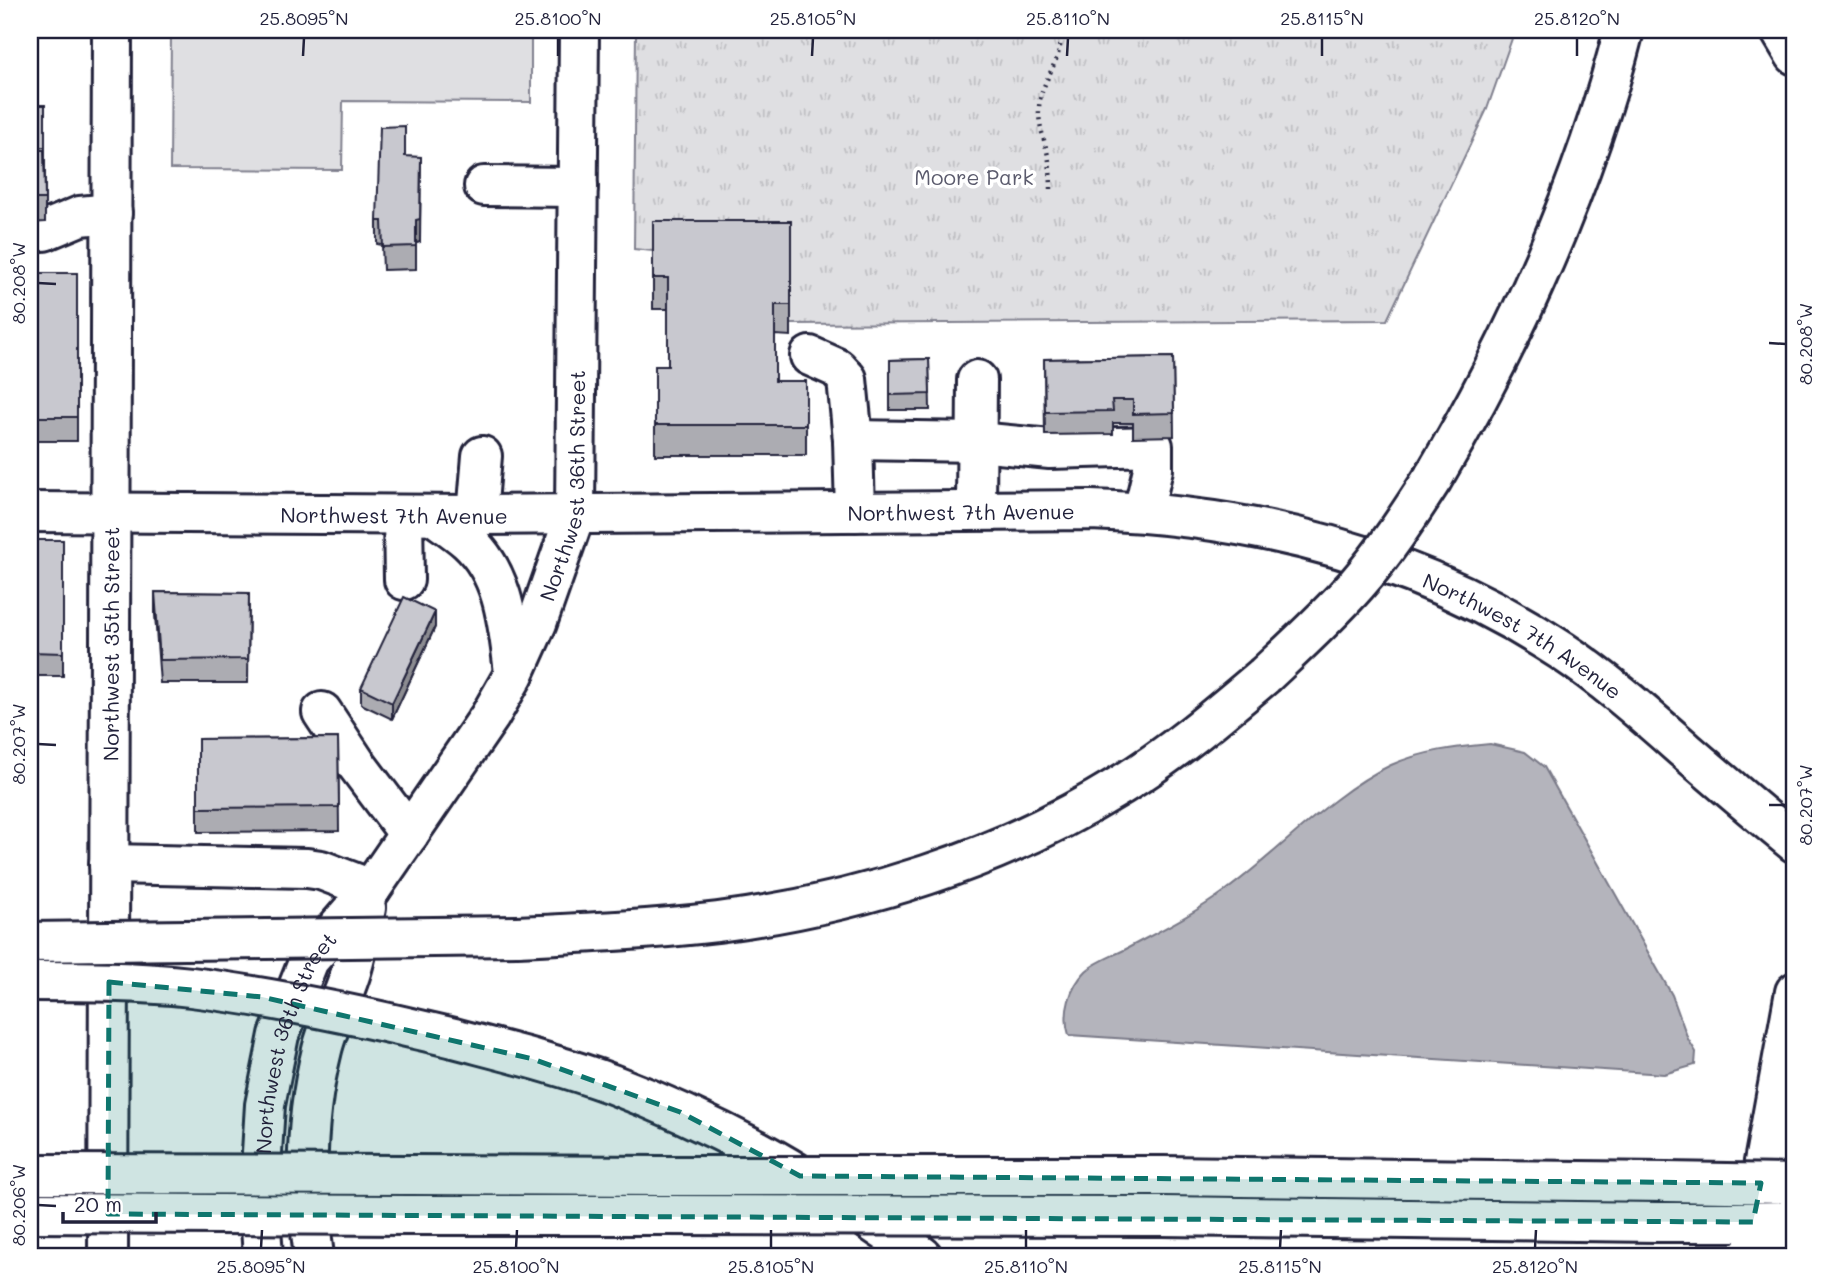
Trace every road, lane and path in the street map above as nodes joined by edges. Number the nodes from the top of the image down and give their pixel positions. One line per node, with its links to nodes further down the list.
1 (112, 30): 10 (main road, Northwest 35th Street)
2 (579, 30): 8 (main road, Northwest 36th Street)
3 (1060, 30): 9 (path)
4 (1624, 30): 32 (main road, bridge)
5 (1780, 30): 6 (main road)
6 (1795, 55)
7 (484, 187): 8 (main road)
8 (578, 187): 23 (main road, Northwest 36th Street)
9 (1051, 189)
10 (112, 213): 11 (main road); 19 (main road, Northwest 35th Street)
11 (30, 231)
12 (810, 356): 14 (main road)
13 (977, 380): 15 (main road)
14 (853, 440): 15 (main road); 21 (main road)
15 (978, 442): 17 (main road); 20 (main road)
16 (482, 456): 24 (main road)
17 (976, 509): 20 (main road, Northwest 7th Avenue); 21 (main road, Northwest 7th Avenue)
18 (30, 512): 19 (main road, Northwest 7th Avenue)
19 (111, 512): 22 (main road, Northwest 7th Avenue); 30 (main road, Northwest 35th Street)
20 (1143, 512): 29 (main road, Northwest 7th Avenue)
21 (855, 513): 23 (main road, Northwest 7th Avenue)
22 (418, 515): 24 (main road, Northwest 7th Avenue); 25 (main road); 26 (main road)
23 (575, 515): 24 (main road, Northwest 7th Avenue); 26 (main road, Northwest 36th Street)
24 (477, 516)
25 (404, 580)
26 (514, 674): 28 (main road, Northwest 36th Street)
27 (322, 712): 28 (main road)
28 (409, 834): 31 (main road, Northwest 36th Street)
29 (1795, 843)
30 (109, 864): 31 (main road); 40 (main road, Northwest 35th Street)
31 (371, 889): 41 (main road, Northwest 36th Street); 42 (main road, Northwest 36th Street)
32 (30, 942)
33 (30, 981): 43 (main road, bridge)
34 (1795, 992): 44 (main road)
35 (30, 1174): 36 (main road, bridge)
36 (1795, 1184)
37 (30, 1213): 39 (main road, bridge)
38 (1795, 1216): 44 (main road, bridge)
39 (1795, 1222)
40 (108, 1256)
41 (263, 1256)
42 (314, 1256)
43 (922, 1256)
44 (1747, 1256)

